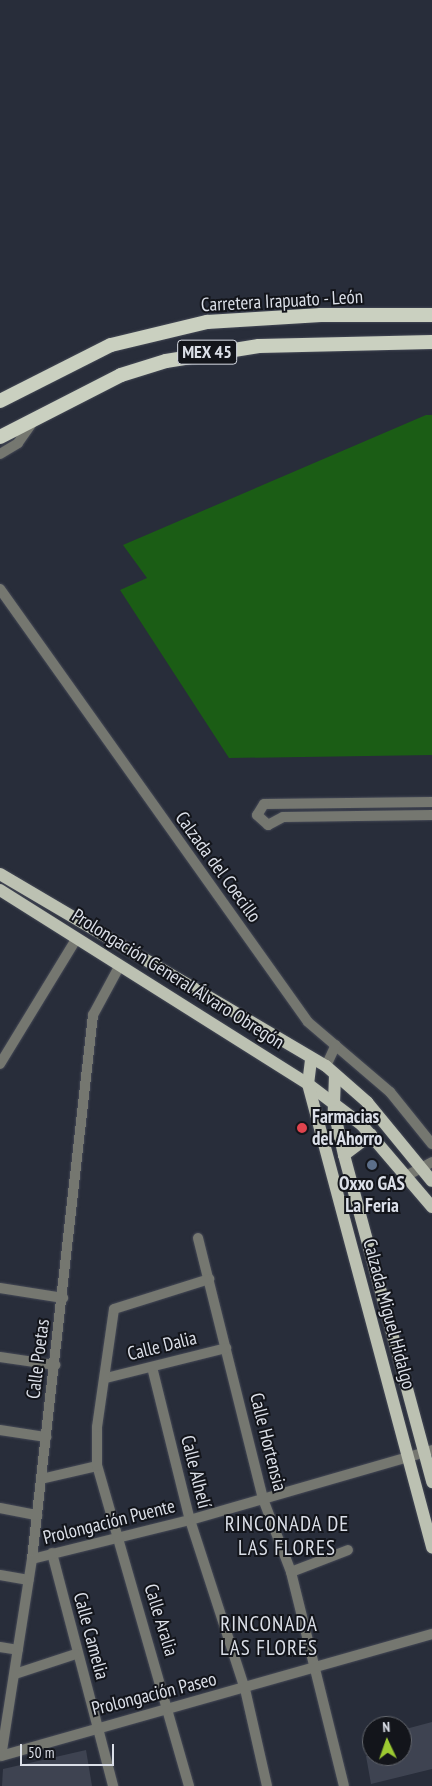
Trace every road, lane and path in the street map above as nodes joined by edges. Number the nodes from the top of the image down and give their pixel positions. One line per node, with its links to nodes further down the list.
1 (432, 315): 3 (highway, Carretera Irapuato - León / MEX 45)
2 (432, 342): 4 (highway, MEX 45)
3 (0, 401)
4 (36, 418): 5 (highway, MEX 45); 6 (street, MEX 45)
5 (0, 437)
6 (0, 454)
7 (0, 589): 14 (street, Calzada del Coecillo)
8 (429, 802): 9 (street); 9 (street)
9 (429, 815)
10 (0, 874): 15 (main road, Prolongación General Álvaro Obregón)
11 (0, 890): 12 (main road, Prolongación General Álvaro Obregón)
12 (77, 938): 13 (main road, Prolongación General Álvaro Obregón); 16 (street)
13 (119, 967): 18 (main road, Prolongación General Álvaro Obregón); 30 (street, Calle Poetas)
14 (336, 1045): 17 (street); 21 (street, Calzada del Coecillo)
15 (312, 1060): 17 (main road, Prolongación General Álvaro Obregón); 18 (main road, Calzada Miguel Hidalgo)
16 (0, 1064)
17 (331, 1071): 19 (main road, Calzada Miguel Hidalgo); 23 (main road, Prolongación General Álvaro Obregón)
18 (308, 1084): 19 (main road, Prolongación General Álvaro Obregón); 39 (main road, Calzada Miguel Hidalgo)
19 (334, 1104): 20 (main road, Prolongación General Álvaro Obregón); 22 (main road, Calzada Miguel Hidalgo)
20 (371, 1135): 22 (main road); 24 (main road, Prolongación General Álvaro Obregón)
21 (432, 1144)
22 (344, 1154): 38 (main road, Calzada Miguel Hidalgo)
23 (426, 1164): 24 (street); 25 (main road, Prolongación General Álvaro Obregón)
24 (406, 1176): 26 (main road, Prolongación General Álvaro Obregón)
25 (432, 1180)
26 (432, 1207)
27 (198, 1238): 28 (street, Calle Hortensia)
28 (209, 1279): 31 (street, Calle Hortensia); 35 (street, Calle Aralia)
29 (0, 1288): 30 (street)
30 (62, 1298): 33 (street, Calle Poetas)
31 (226, 1348): 34 (street, Calle Dalia); 43 (street, Calle Hortensia)
32 (0, 1357): 33 (street)
33 (56, 1365): 37 (street, Calle Poetas)
34 (152, 1367): 35 (street, Calle Dalia); 46 (street, Calle Alhelí)
35 (106, 1378): 40 (street, Calle Aralia)
36 (0, 1430): 37 (street)
37 (46, 1437): 41 (street, Calle Poetas)
38 (428, 1452): 39 (street, Prolongación Puente); 42 (main road, Calzada Miguel Hidalgo)
39 (410, 1459): 43 (street, Prolongación Puente); 48 (main road, Calzada Miguel Hidalgo)
40 (97, 1466): 41 (street); 47 (street, Calle Aralia)
41 (41, 1479): 45 (street, Calle Poetas)
42 (432, 1482)
43 (264, 1499): 46 (street, Prolongación Puente); 52 (street, Calle Hortensia)
44 (0, 1508): 45 (street)
45 (37, 1515): 51 (street, Calle Poetas)
46 (190, 1520): 47 (street, Prolongación Puente); 61 (street, Calle Alhelí)
47 (118, 1537): 50 (street, Prolongación Puente); 62 (street, Calle Aralia)
48 (432, 1548)
49 (348, 1550): 52 (street)
50 (52, 1553): 51 (street, Prolongación Puente); 58 (street, Calle Camelia)
51 (32, 1558): 54 (street, Calle Poetas)
52 (291, 1572): 59 (street, Calle Hortensia)
53 (0, 1575): 54 (street)
54 (29, 1580): 57 (street, Calle Poetas)
55 (432, 1634): 59 (street, Prolongación Paseo)
56 (0, 1647): 57 (street)
57 (18, 1650): 60 (street, Calle Poetas)
58 (76, 1654): 60 (street); 64 (street, Calle Camelia)
59 (314, 1665): 61 (street, Prolongación Paseo); 69 (street, Calle Hortensia)
60 (15, 1674): 63 (street, Calle Poetas)
61 (245, 1689): 62 (street, Prolongación Paseo); 68 (street, Calle Alhelí)
62 (170, 1708): 64 (street, Prolongación Paseo); 67 (street, Calle Aralia)
63 (3, 1723): 65 (street, Calle Poetas)
64 (98, 1726): 65 (street, Prolongación Paseo); 66 (street, Calle Camelia)
65 (0, 1758)
66 (113, 1786)
67 (189, 1786)
68 (267, 1786)
69 (344, 1786)

